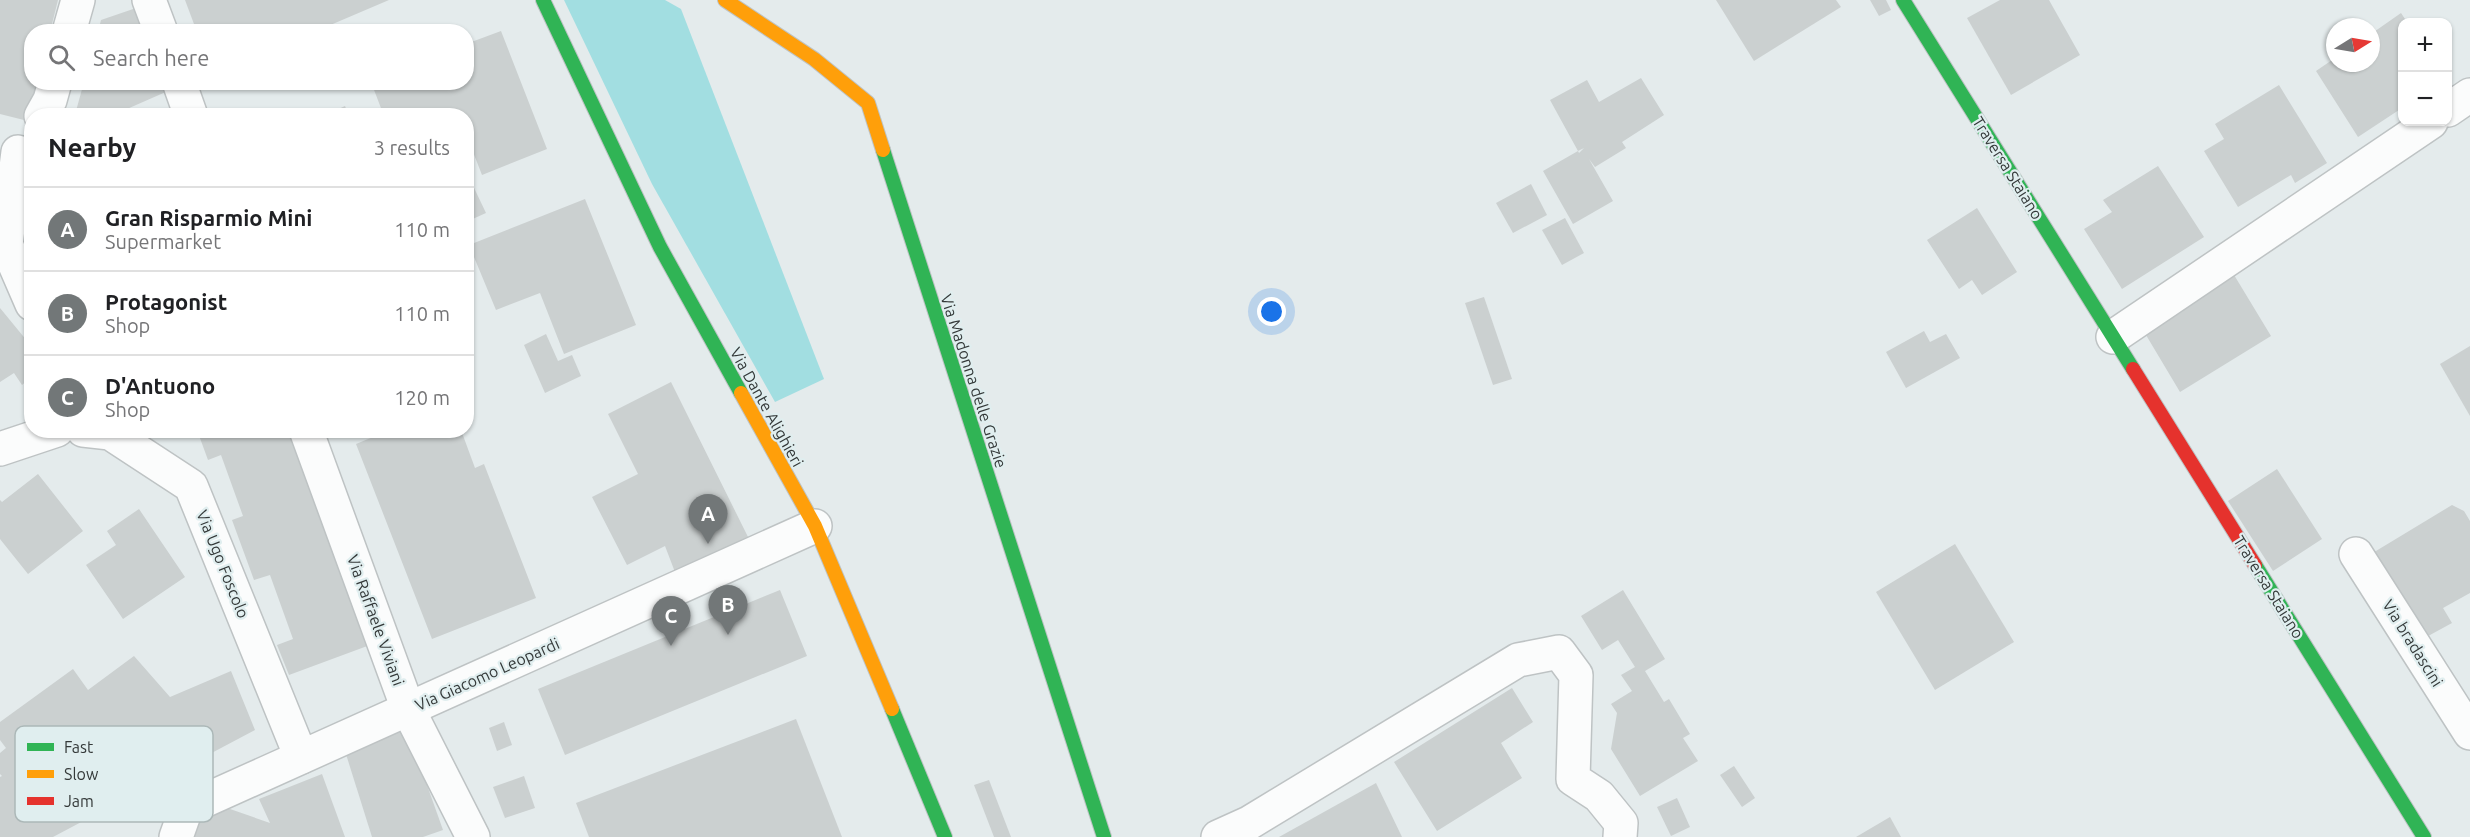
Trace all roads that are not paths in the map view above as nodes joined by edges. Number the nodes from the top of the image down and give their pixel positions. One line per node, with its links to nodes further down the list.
1 (78, 0): 6 (street)
2 (149, 0): 7 (street)
3 (543, 0): 22 (street, Via Dante Alighieri)
4 (725, 0): 32 (street, Via Madonna delle Grazie)
5 (1903, 0): 17 (street, Traversa Staiano)
6 (71, 24)
7 (158, 24)
8 (53, 90): 11 (street)
9 (182, 90): 12 (street)
10 (2470, 95): 13 (street)
11 (46, 108)
12 (188, 108)
13 (2452, 108)
14 (2425, 126): 17 (street)
15 (17, 148): 16 (street)
16 (24, 286)
17 (2113, 337): 35 (street, Traversa Staiano)
18 (33, 438): 21 (street)
19 (112, 438): 26 (street, Via Ugo Foscolo)
20 (309, 438): 24 (street, Via Raffaele Viviani)
21 (0, 449)
22 (815, 526): 24 (street, Via Giacomo Leopardi); 31 (street, Via Dante Alighieri)
23 (2356, 554): 25 (street, Via bradascini)
24 (408, 709): 26 (street, Via Giacomo Leopardi); 30 (street, Via Raffaele Viviani)
25 (2470, 733)
26 (301, 757): 27 (street, Via Giacomo Leopardi)
27 (213, 797)
28 (181, 822): 29 (street, Via Giacomo Leopardi)
29 (176, 837)
30 (473, 837)
31 (945, 837)
32 (1104, 837)
33 (1218, 837): 34 (street)
34 (1620, 837)
35 (2424, 837)

